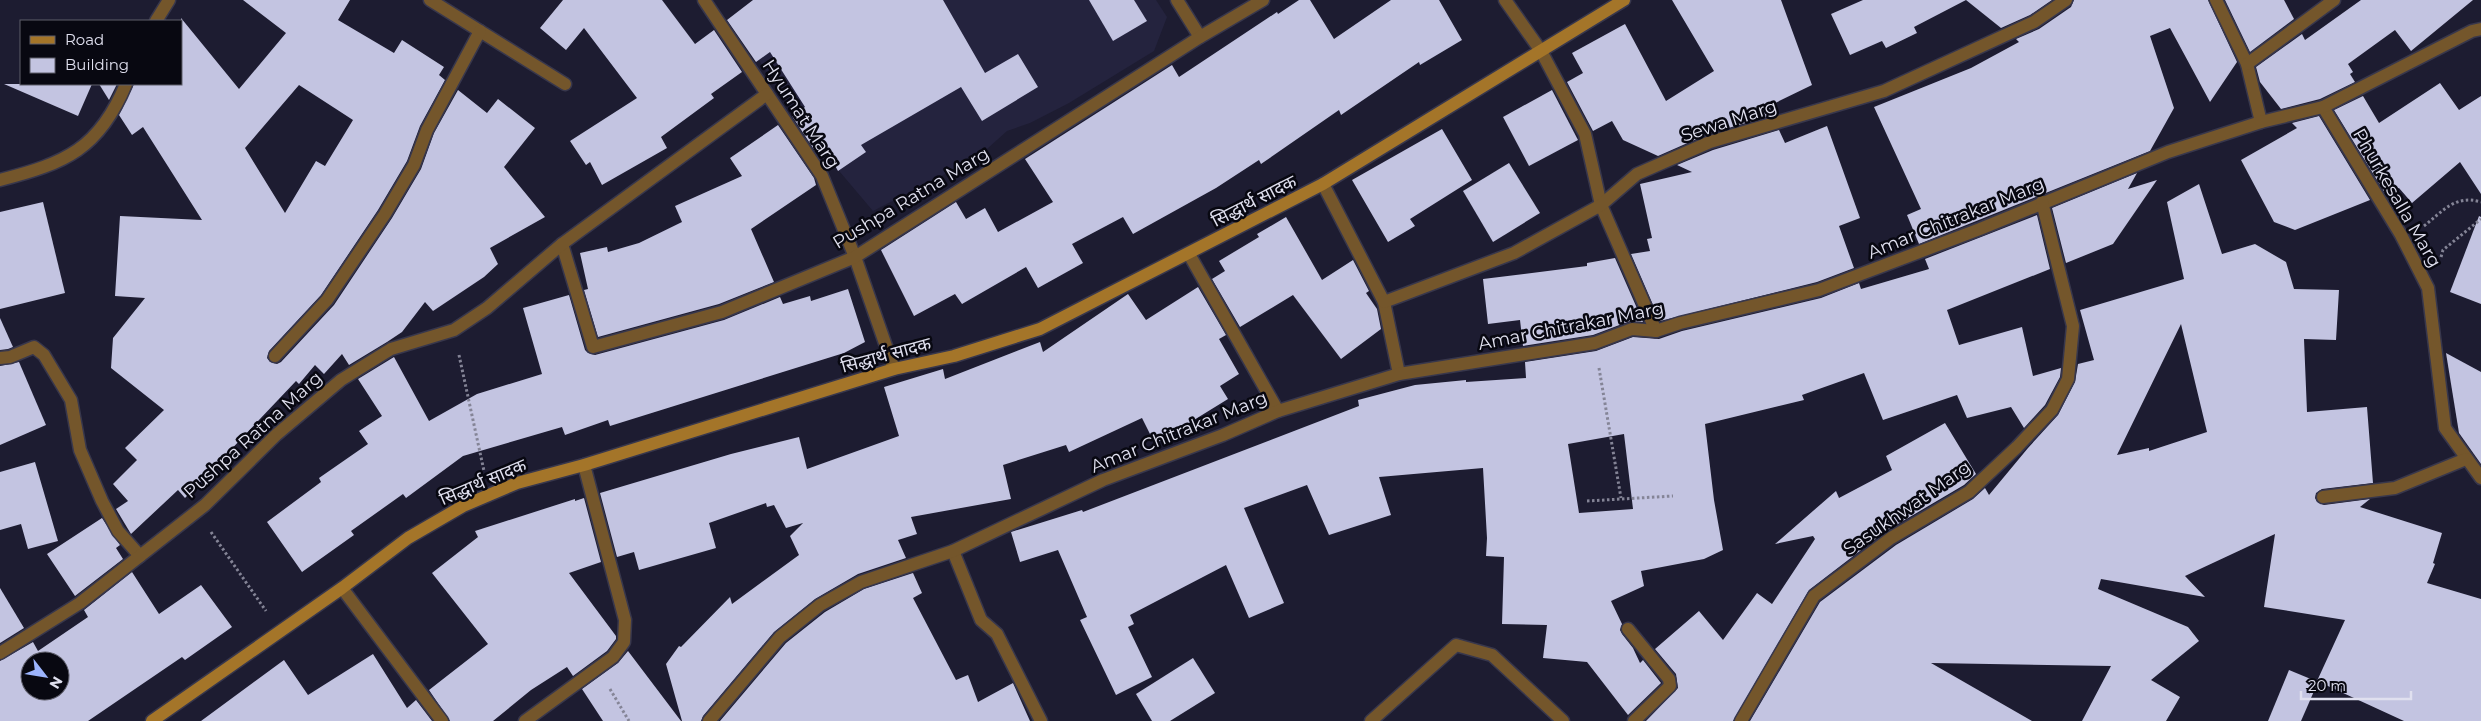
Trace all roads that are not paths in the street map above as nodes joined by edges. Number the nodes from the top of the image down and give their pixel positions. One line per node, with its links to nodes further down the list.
1 (169, 0): 11 (street)
2 (430, 0): 13 (street)
3 (704, 0): 19 (street, Hyumat Marg)
4 (1177, 0): 14 (street)
5 (1263, 0): 14 (street, Pushpa Ratna Marg)
6 (1505, 0): 15 (street)
7 (1624, 0): 15 (street, सिद्धार्थ सादक)
8 (2066, 0): 25 (street, Sewa Marg)
9 (2216, 0): 16 (street)
10 (2334, 0): 16 (street)
11 (157, 20)
12 (2481, 30): 20 (street, Amar Chitrakar Marg)
13 (480, 31): 17 (street); 31 (street)
14 (1200, 37): 28 (street, Pushpa Ratna Marg)
15 (1541, 51): 23 (street, सिद्धार्थ सादक); 25 (street)
16 (2247, 64): 21 (street)
17 (565, 84)
18 (126, 85): 22 (street)
19 (767, 94): 26 (street, Pushpa Ratna Marg); 28 (street, Hyumat Marg)
20 (2323, 108): 21 (street, Amar Chitrakar Marg); 36 (street, Phurkesalla Marg)
21 (2261, 122): 24 (street, Amar Chitrakar Marg)
22 (0, 180)
23 (1323, 184): 27 (street, सिद्धार्थ सादक); 29 (street)
24 (2042, 202): 30 (street, Amar Chitrakar Marg); 53 (street, Sasukhwat Marg)
25 (1601, 205): 29 (street, Sewa Marg); 30 (street)
26 (562, 244): 28 (street, Pushpa Ratna Marg); 41 (street, Pushpa Ratna Marg)
27 (1189, 254): 33 (street, सिद्धार्थ सादक); 35 (street)
28 (855, 257): 33 (street, Hyumat Marg)
29 (1384, 302): 34 (street)
30 (1656, 331): 34 (street, Amar Chitrakar Marg)
31 (275, 356)
32 (0, 358): 41 (street)
33 (894, 369): 37 (street, सिद्धार्थ सादक)
34 (1400, 374): 35 (street, Amar Chitrakar Marg)
35 (1278, 412): 40 (street, Amar Chitrakar Marg)
36 (2466, 459): 38 (street, Phurkesalla Marg); 39 (street)
37 (584, 465): 42 (street, सिद्धार्थ सादक); 47 (street)
38 (2481, 478)
39 (2323, 497)
40 (953, 550): 48 (street, Amar Chitrakar Marg); 49 (street)
41 (140, 556): 44 (street, Pushpa Ratna Marg)
42 (342, 588): 45 (street, सिद्धार्थ सादक); 46 (street)
43 (1628, 629): 52 (street)
44 (0, 653)
45 (152, 721)
46 (442, 721)
47 (525, 721)
48 (709, 721)
49 (1041, 721)
50 (1371, 721): 51 (street)
51 (1563, 721)
52 (1634, 721)
53 (1741, 721)

